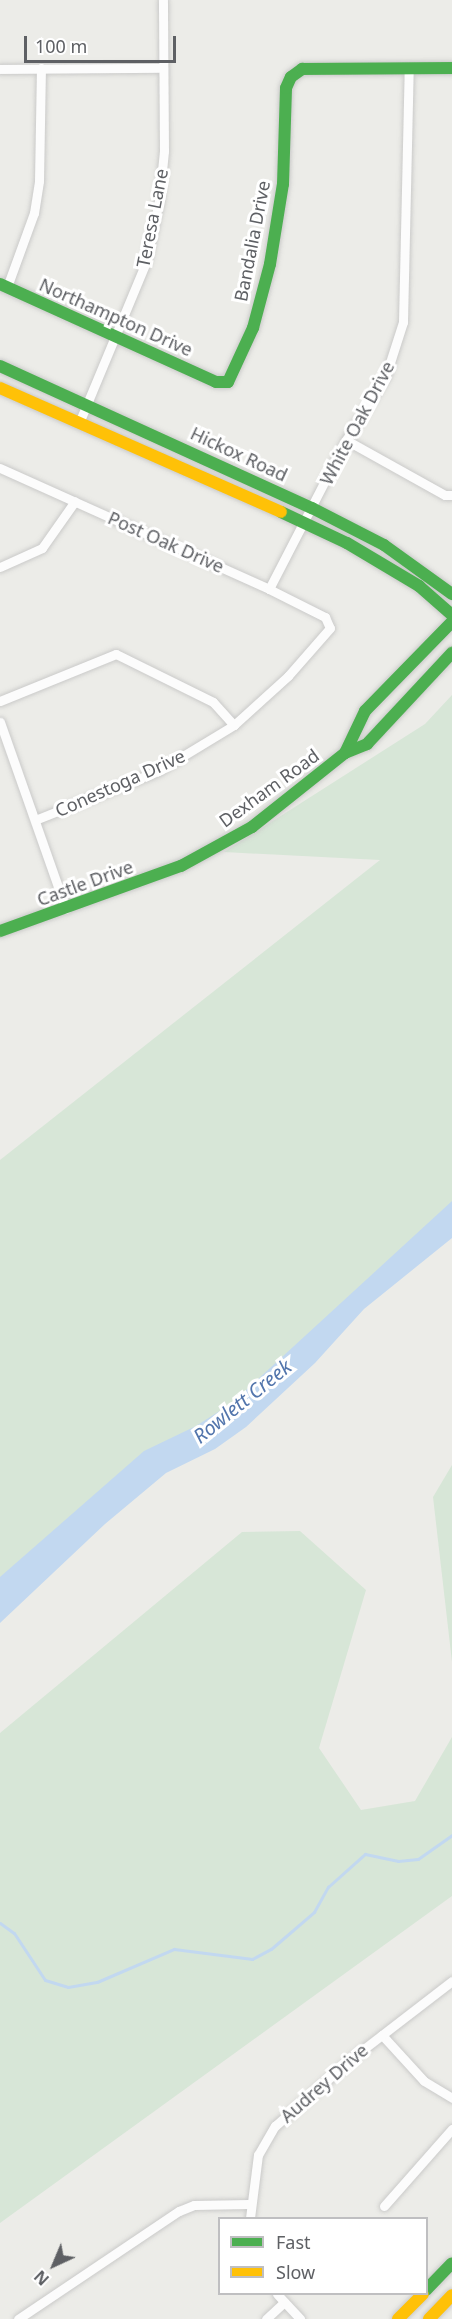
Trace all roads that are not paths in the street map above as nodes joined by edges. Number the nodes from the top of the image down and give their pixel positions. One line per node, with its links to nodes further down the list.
1 (163, 0): 4 (street, Teresa Lane)
2 (409, 67): 5 (street); 10 (street, Bandalia Drive); 14 (street, White Oak Drive)
3 (41, 68): 4 (street); 6 (street); 7 (street)
4 (162, 68): 8 (street, Teresa Lane)
5 (452, 68)
6 (0, 69)
7 (3, 285): 8 (street, Northampton Drive)
8 (116, 337): 10 (street, Northampton Drive); 12 (street, Teresa Lane)
9 (0, 366): 12 (street, Hickox Road)
10 (216, 382)
11 (0, 388): 13 (street, Hickox Road)
12 (88, 405): 13 (street, Teresa Lane); 18 (street, Hickox Road)
13 (79, 423): 19 (street, Hickox Road)
14 (346, 440): 16 (street); 18 (street, White Oak Drive)
15 (0, 468): 17 (street, Post Oak Drive)
16 (452, 495)
17 (75, 501): 20 (street); 21 (street, Post Oak Drive)
18 (312, 508): 19 (street, White Oak Drive); 22 (street, Hickox Road)
19 (304, 523): 21 (street, White Oak Drive); 23 (street, Hickox Road)
20 (0, 567)
21 (269, 589): 24 (street, Post Oak Drive)
22 (452, 594)
23 (452, 615)
24 (329, 621): 29 (street, Conestoga Drive)
25 (452, 622): 30 (street, Dexham Road)
26 (452, 653): 30 (street, Dexham Road)
27 (0, 701): 29 (street)
28 (0, 722): 31 (street)
29 (234, 725): 31 (street, Conestoga Drive)
30 (345, 753): 32 (street, Dexham Road)
31 (34, 820): 33 (street)
32 (181, 866): 33 (street, Castle Drive)
33 (66, 909): 34 (street, Castle Drive)
34 (0, 932)
35 (452, 1981): 36 (street, Audrey Drive)
36 (382, 2035): 37 (street); 39 (street, Audrey Drive)
37 (452, 2098)
38 (452, 2129): 40 (street)
39 (249, 2204): 41 (street, Audrey Drive); 48 (street)
40 (384, 2206)
41 (250, 2217)
42 (452, 2263): 43 (street)
43 (428, 2289)
44 (278, 2295): 47 (street)
45 (422, 2295): 51 (street)
46 (452, 2295): 52 (street)
47 (284, 2302): 49 (street); 50 (street)
48 (18, 2319)
49 (266, 2319)
50 (300, 2319)
51 (398, 2319)
52 (429, 2319)

